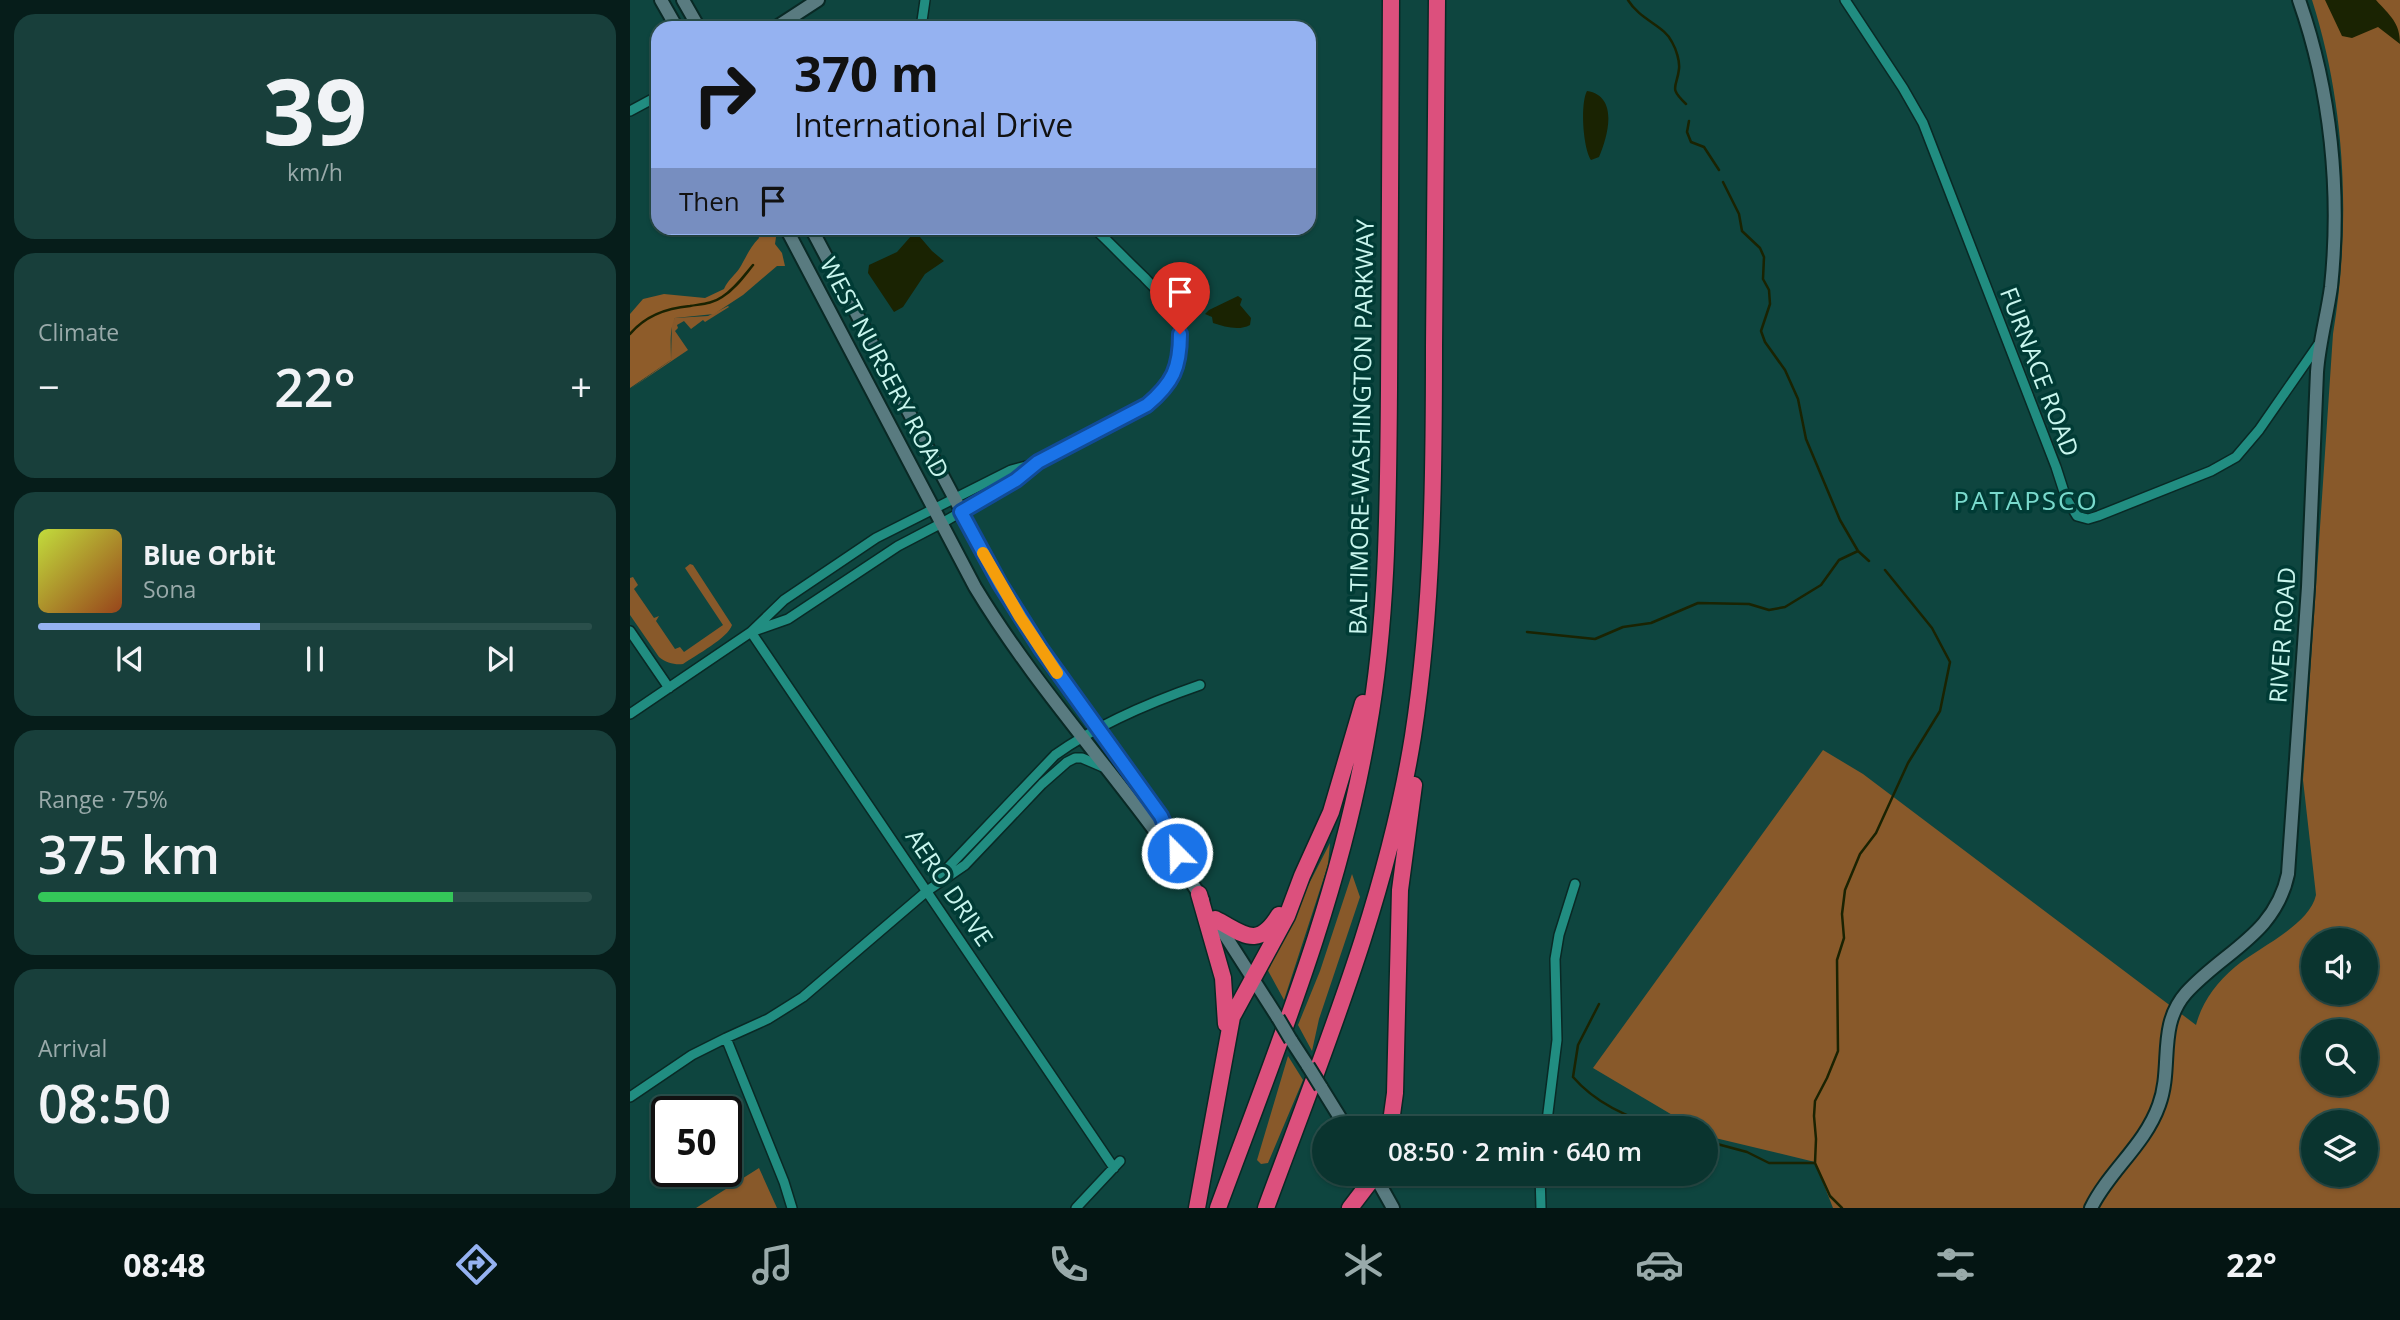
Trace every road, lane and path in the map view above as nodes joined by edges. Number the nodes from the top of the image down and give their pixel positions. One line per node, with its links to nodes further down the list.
1 (661, 0): 9 (main road)
2 (683, 0): 10 (main road)
3 (817, 0): 11 (main road)
4 (925, 0): 12 (street)
5 (1391, 0): 24 (highway, BALTIMORE-WASHINGTON PARKWAY)
6 (1437, 0): 25 (highway)
7 (1845, 0): 18 (street, FURNACE ROAD)
8 (2299, 0): 18 (main road, RIVER ROAD)
9 (673, 21)
10 (695, 21)
11 (786, 21)
12 (922, 21)
13 (651, 100): 14 (street)
14 (630, 111)
15 (790, 235): 21 (main road, WEST NURSERY ROAD)
16 (815, 235): 20 (main road, WEST NURSERY ROAD)
17 (1101, 235): 19 (street)
18 (2319, 343): 59 (main road, RIVER ROAD)
19 (1038, 462): 20 (street); 22 (street)
20 (954, 498): 21 (street); 22 (main road, WEST NURSERY ROAD)
21 (934, 508): 23 (main road, WEST NURSERY ROAD); 27 (street)
22 (961, 512): 23 (street); 31 (main road, WEST NURSERY ROAD)
23 (942, 523): 27 (street); 32 (main road, WEST NURSERY ROAD)
24 (1385, 538): 36 (highway); 54 (highway, BALTIMORE-WASHINGTON PARKWAY)
25 (1429, 609): 46 (highway); 55 (highway)
26 (630, 631): 29 (street)
27 (751, 632): 29 (street); 38 (street, AERO DRIVE)
28 (1200, 685): 31 (street)
29 (669, 688): 30 (street)
30 (630, 714)
31 (1099, 730): 32 (street); 34 (main road, WEST NURSERY ROAD)
32 (1082, 738): 33 (main road, WEST NURSERY ROAD); 34 (main road); 38 (street)
33 (1107, 769): 35 (main road, WEST NURSERY ROAD); 38 (street)
34 (1161, 816): 35 (main road, WEST NURSERY ROAD)
35 (1185, 872): 39 (main road, WEST NURSERY ROAD)
36 (1302, 876): 40 (highway); 41 (highway)
37 (1575, 884): 47 (street)
38 (927, 891): 43 (street); 52 (street, AERO DRIVE)
39 (1199, 894): 40 (main road, WEST NURSERY ROAD); 42 (highway)
40 (1215, 919): 41 (main road, WEST NURSERY ROAD)
41 (1252, 977): 42 (highway); 45 (main road, WEST NURSERY ROAD, bridge)
42 (1226, 1037): 53 (highway)
43 (726, 1038): 44 (street); 51 (street)
44 (630, 1097)
45 (1339, 1116)
46 (1392, 1116)
47 (1548, 1116)
48 (1367, 1186): 56 (highway)
49 (1381, 1186): 57 (main road)
50 (1540, 1186): 58 (street)
51 (792, 1208)
52 (1076, 1208)
53 (1197, 1208)
54 (1218, 1208)
55 (1266, 1208)
56 (1350, 1208)
57 (1393, 1208)
58 (1541, 1208)
59 (2091, 1208)

